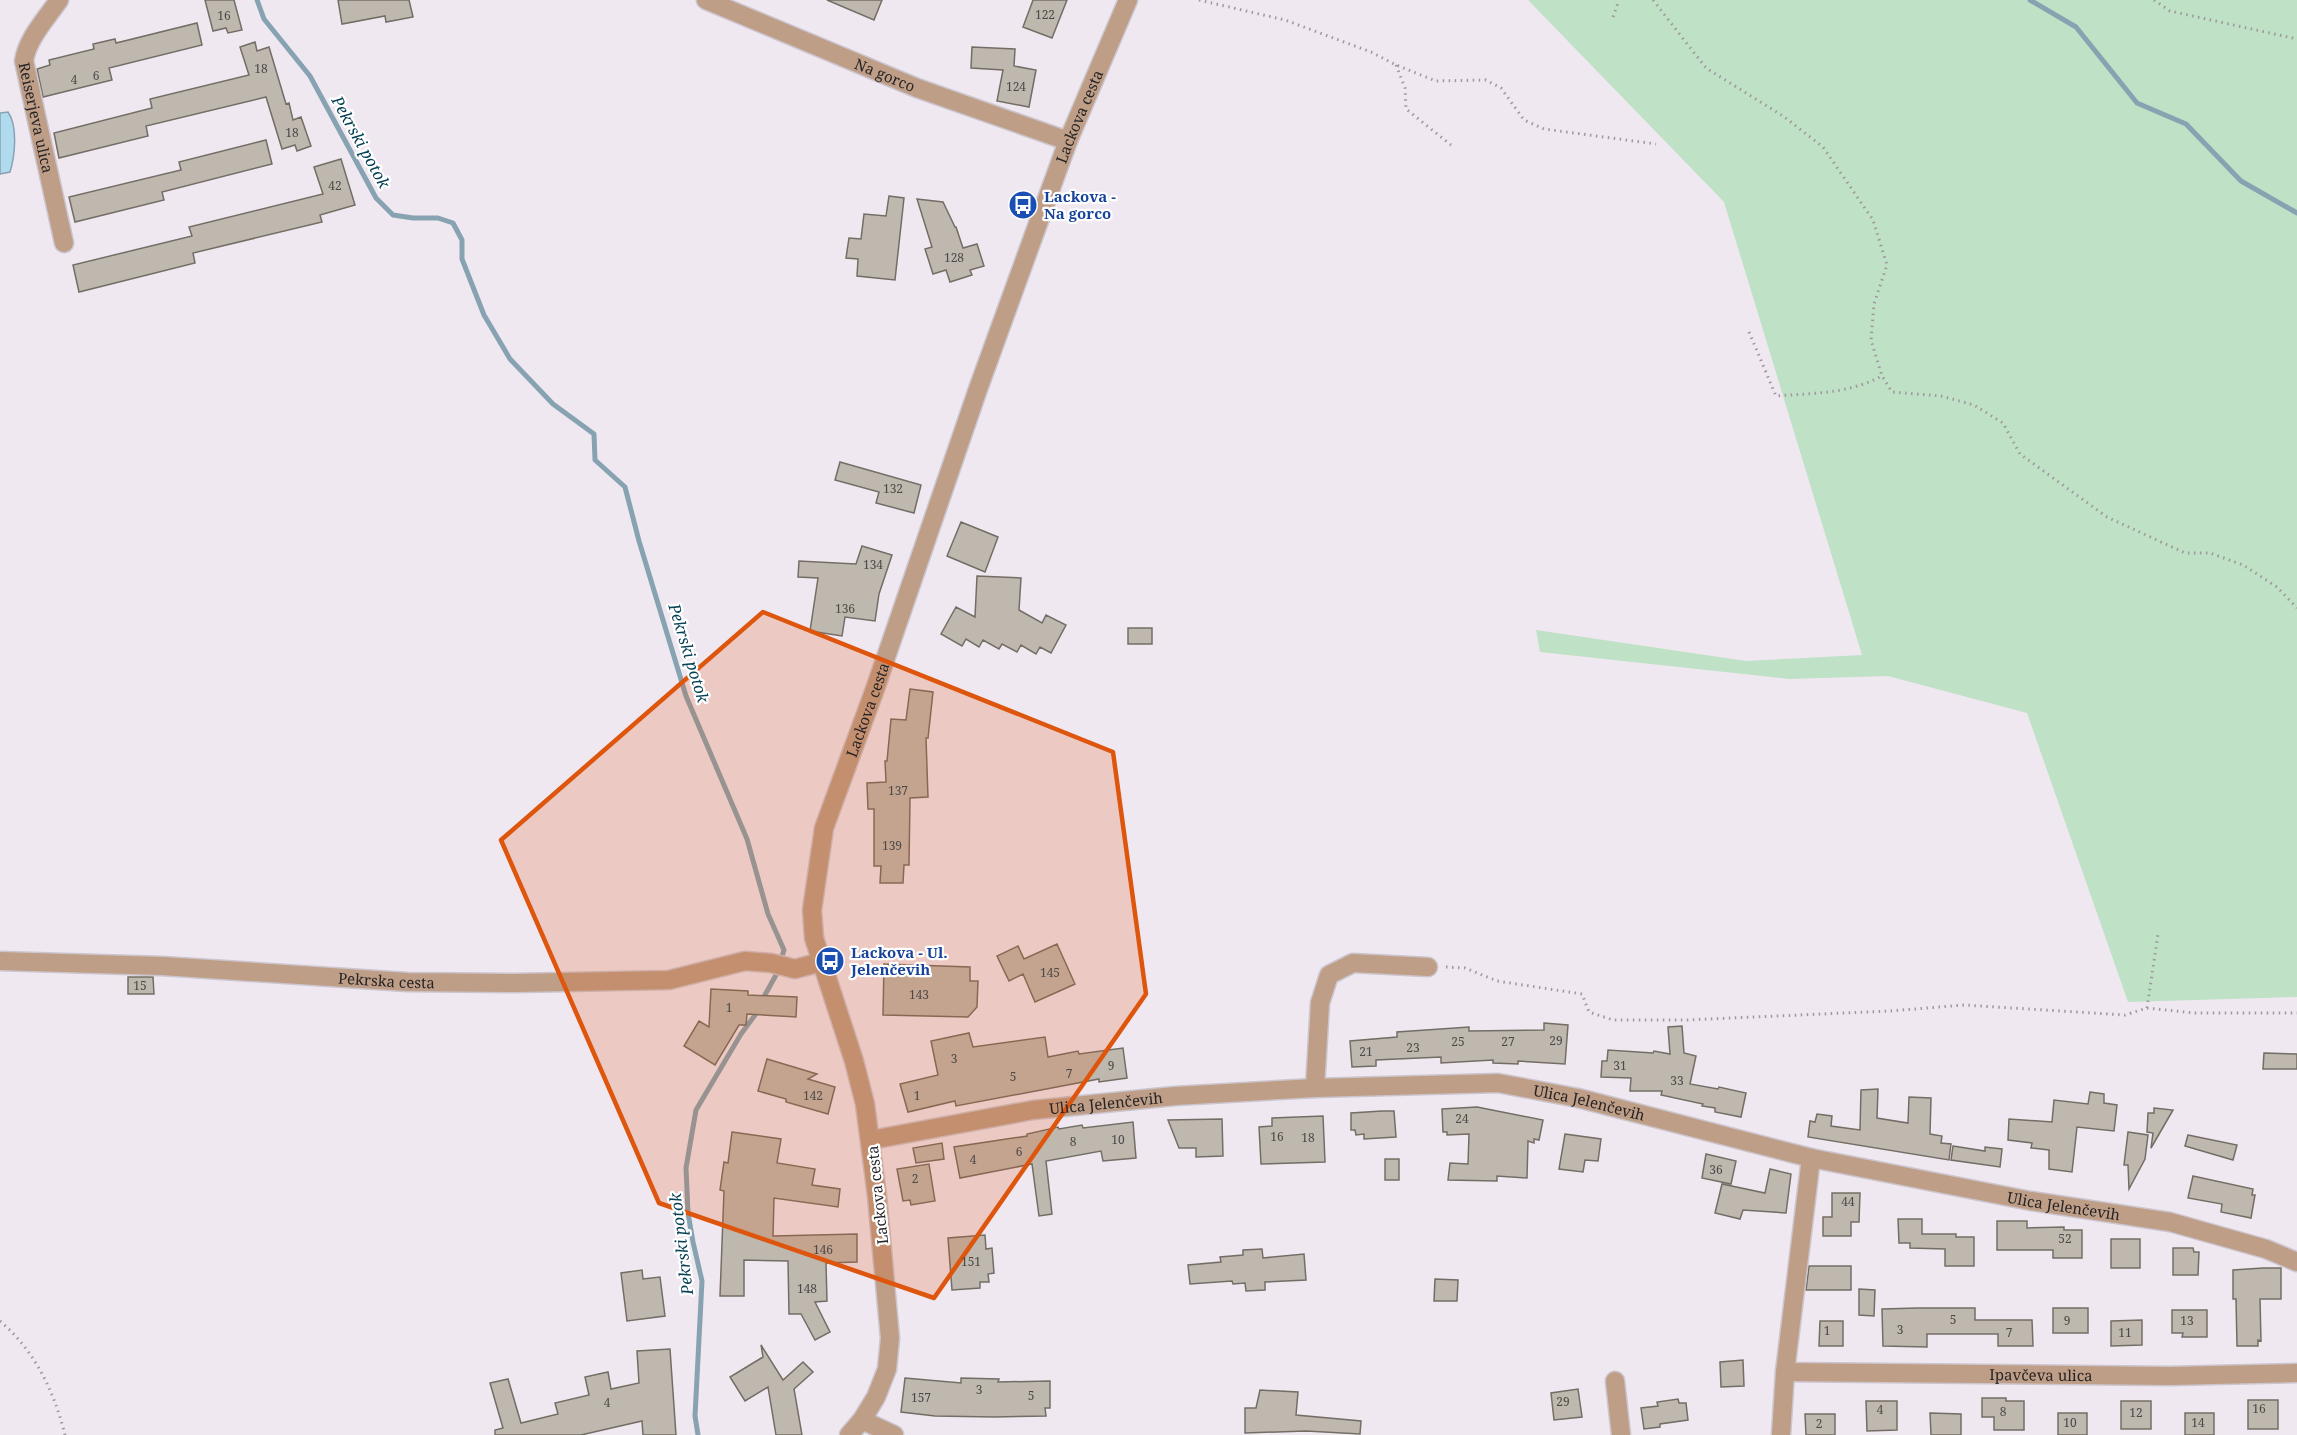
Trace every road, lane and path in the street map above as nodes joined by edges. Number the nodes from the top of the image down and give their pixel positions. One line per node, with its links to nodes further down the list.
1 (59, 0): 14 (street, Reiserjeva ulica)
2 (706, 0): 11 (street, Na gorco)
3 (1128, 0): 11 (street, Lackova cesta)
4 (1199, 0): 10 (path)
5 (1618, 0): 8 (path)
6 (1653, 0): 16 (path)
7 (2154, 0): 9 (path)
8 (1613, 17)
9 (2297, 39)
10 (1396, 65): 12 (path); 13 (path)
11 (1068, 141): 20 (street, Lackova cesta)
12 (1656, 144)
13 (1451, 145)
14 (64, 243)
15 (1749, 332): 16 (path)
16 (1882, 376): 17 (path)
17 (2297, 608)
18 (2158, 934): 22 (path)
19 (0, 961): 20 (street, Pekrska cesta)
20 (821, 962): 25 (street, Lackova cesta)
21 (1428, 967): 22 (path); 24 (street)
22 (2146, 1008): 23 (path)
23 (2297, 1012)
24 (1315, 1088): 25 (street, Ulica Jelenčevih); 26 (street, Ulica Jelenčevih)
25 (871, 1140): 32 (street, Lackova cesta)
26 (1811, 1158): 27 (street, Ulica Jelenčevih); 29 (street)
27 (2297, 1262)
28 (0, 1321): 33 (path)
29 (1785, 1372): 30 (street, Ipavčeva ulica); 37 (street)
30 (2297, 1373)
31 (1615, 1381): 36 (street)
32 (862, 1420): 34 (street, Lackova cesta); 35 (street)
33 (65, 1435)
34 (849, 1435)
35 (894, 1435)
36 (1621, 1435)
37 (1781, 1435)

